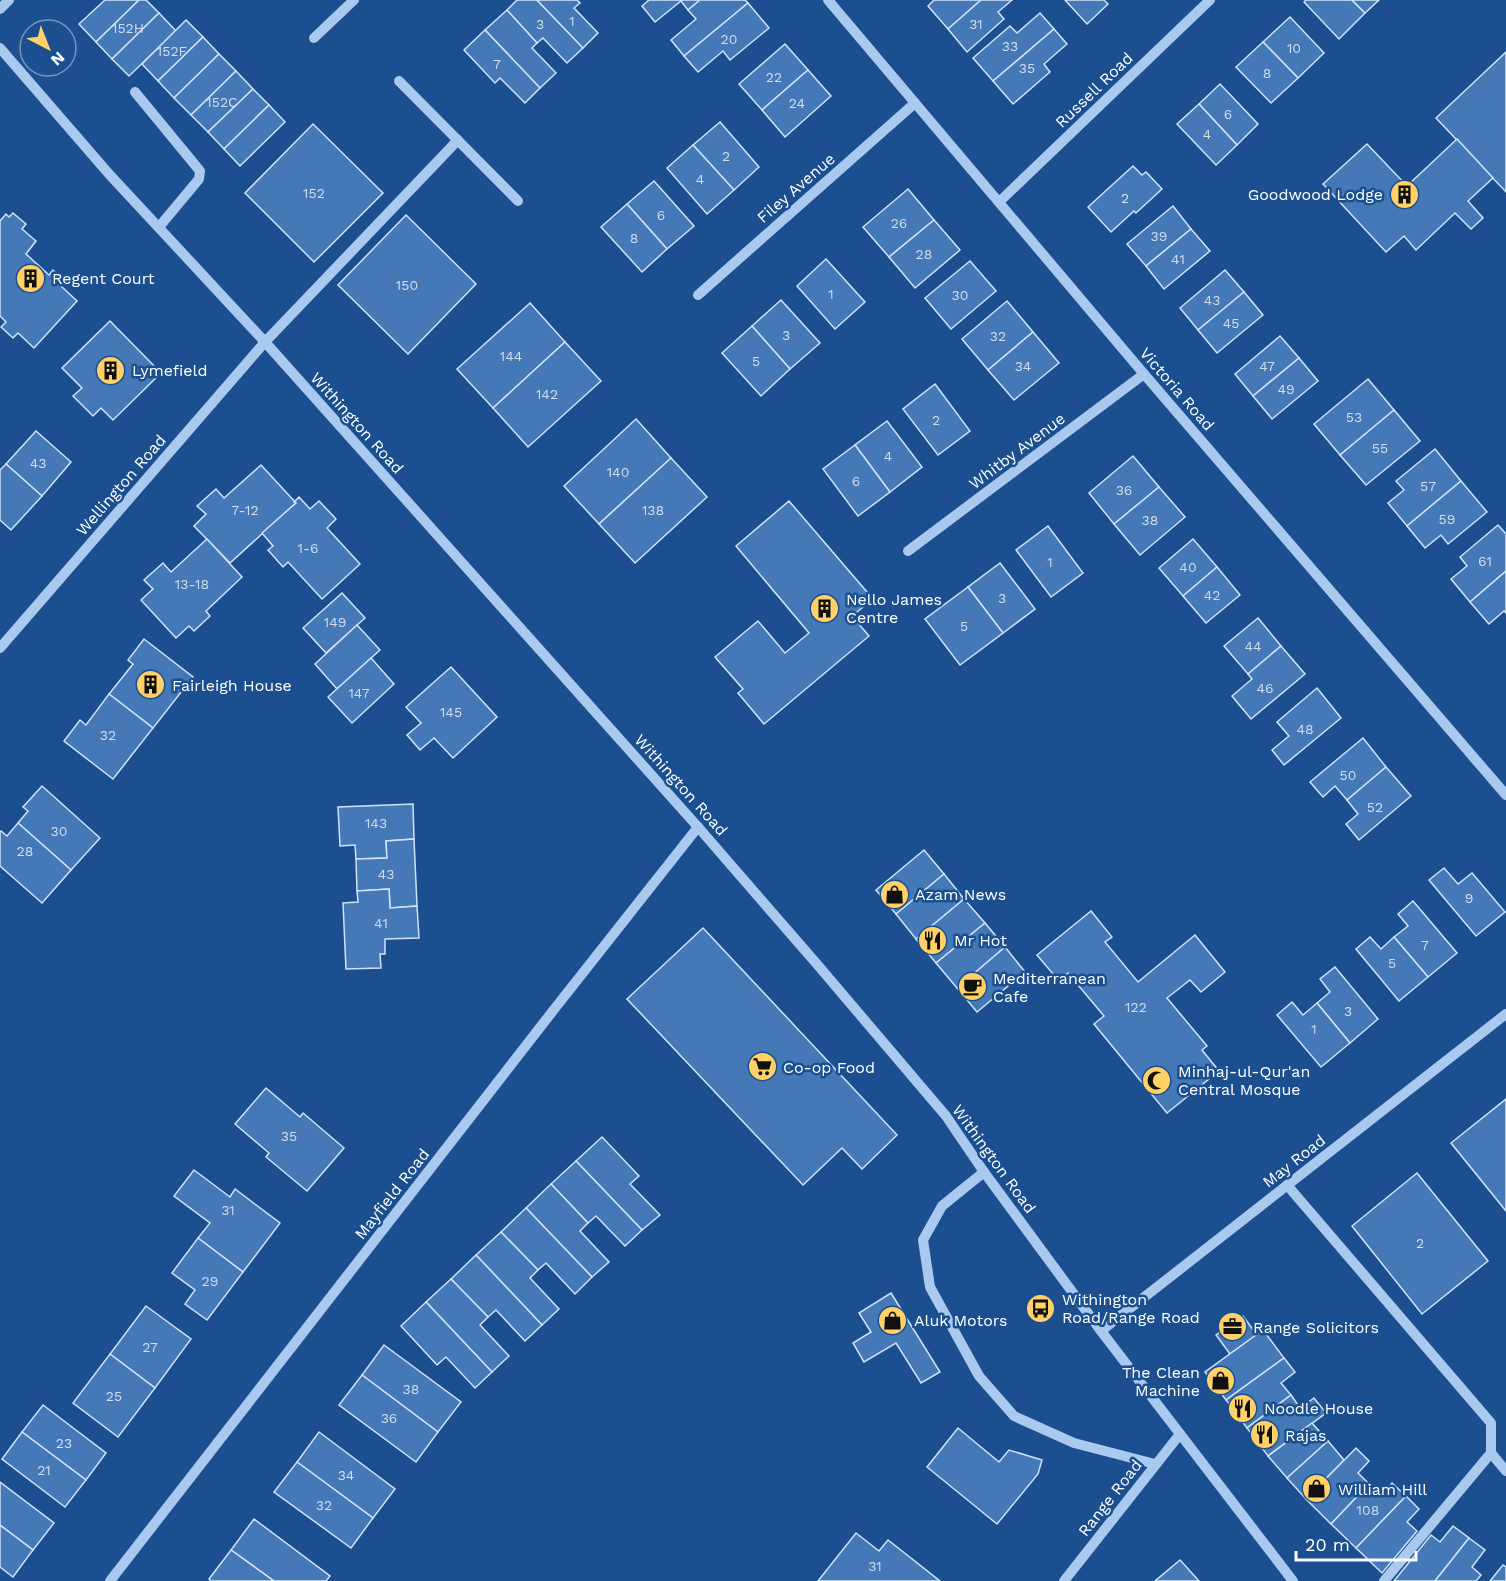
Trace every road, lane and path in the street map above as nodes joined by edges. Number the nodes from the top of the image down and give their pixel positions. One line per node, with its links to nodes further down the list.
1 (9, 0): 5 (street)
2 (354, 0): 6 (street)
3 (828, 0): 10 (street, Victoria Road)
4 (1210, 0): 13 (street, Russell Road)
5 (0, 9)
6 (314, 38)
7 (0, 48): 14 (street, Withington Road)
8 (399, 81): 11 (street)
9 (135, 92): 14 (street)
10 (915, 103): 13 (street, Victoria Road); 15 (street, Filey Avenue)
11 (458, 140): 12 (street); 16 (street, Wellington Road)
12 (518, 201)
13 (999, 202): 17 (street, Victoria Road)
14 (159, 227): 16 (street, Withington Road)
15 (698, 295)
16 (265, 342): 19 (street, Wellington Road); 21 (street, Withington Road)
17 (1144, 374): 18 (street, Whitby Avenue); 20 (street, Victoria Road)
18 (908, 551)
19 (0, 648)
20 (1506, 795)
21 (698, 827): 23 (street, Withington Road); 30 (street, Mayfield Road)
22 (1506, 1014): 24 (street, May Road)
23 (984, 1172): 25 (street, Withington Road); 28 (street)
24 (1287, 1185): 25 (street, May Road); 27 (street)
25 (1101, 1331): 26 (street, Withington Road)
26 (1180, 1434): 28 (street, Range Road); 32 (street, Withington Road)
27 (1491, 1453): 29 (street); 33 (street)
28 (1155, 1464): 31 (street, Range Road)
29 (1506, 1471)
30 (110, 1581)
31 (1064, 1581)
32 (1293, 1581)
33 (1384, 1581)

